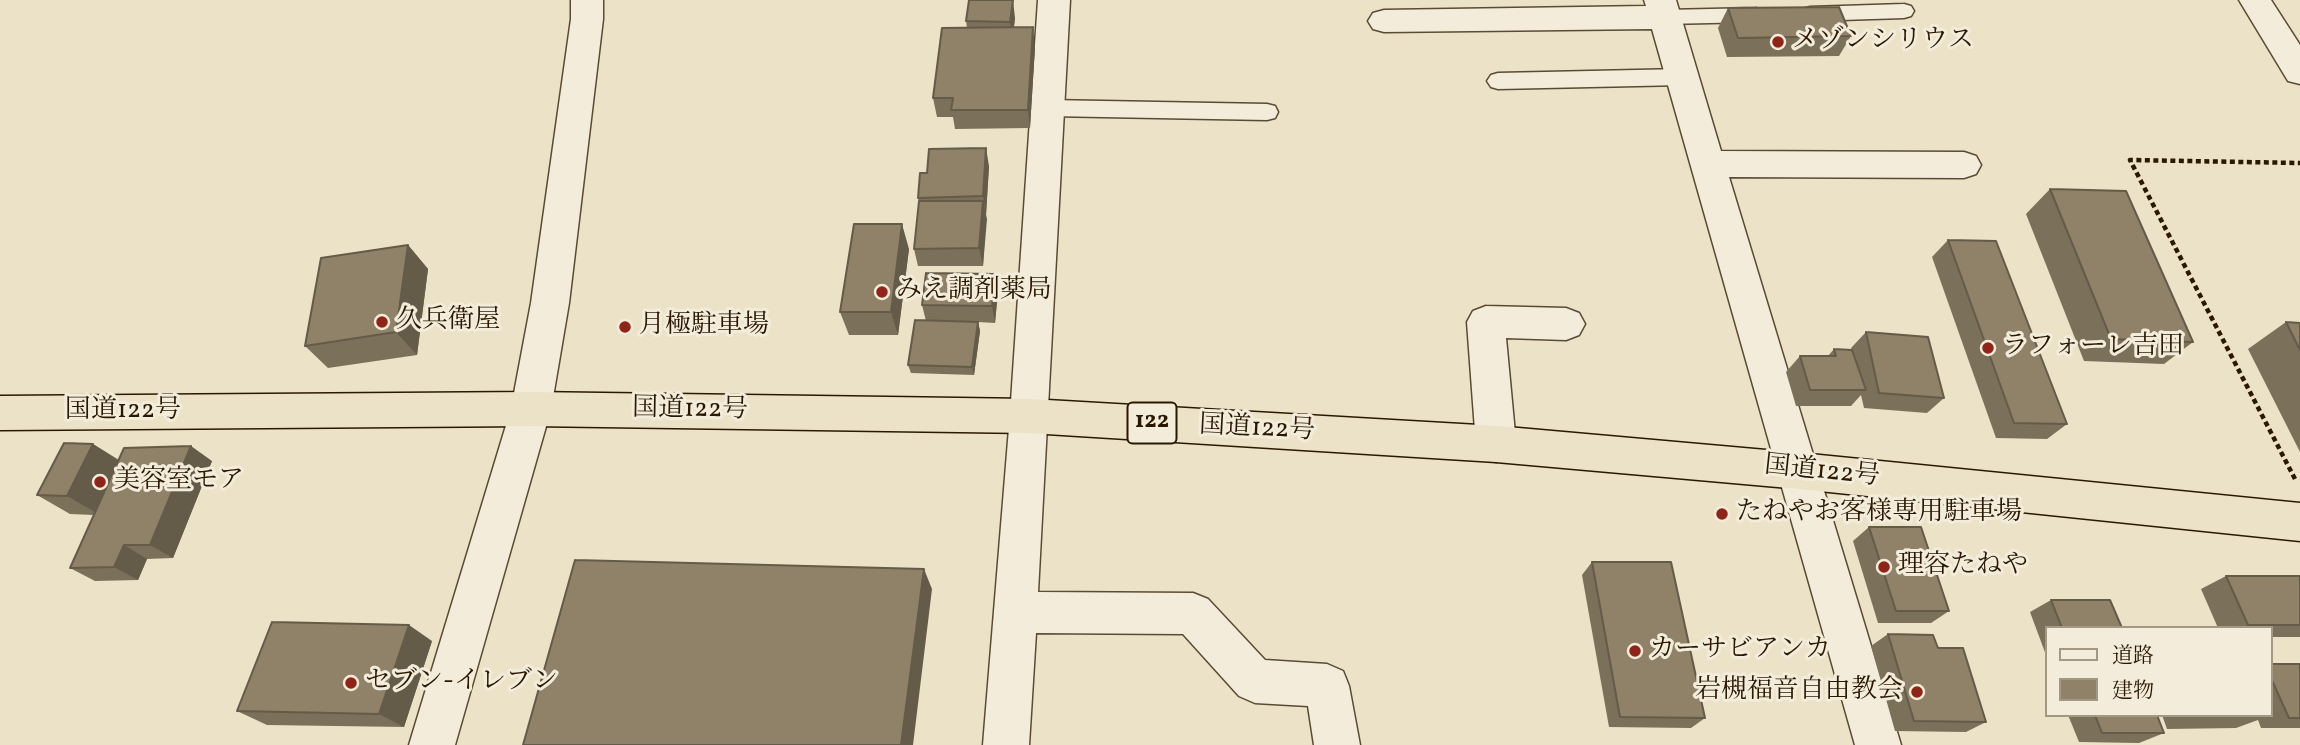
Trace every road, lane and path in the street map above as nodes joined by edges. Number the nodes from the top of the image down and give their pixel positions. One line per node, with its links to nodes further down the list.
1 (587, 0): 16 (street)
2 (1054, 0): 10 (street)
3 (2255, 0): 7 (street)
4 (1663, 8): 5 (lane); 6 (street); 8 (street)
5 (1904, 11)
6 (1384, 21)
7 (2300, 72)
8 (1683, 77): 9 (lane); 13 (street)
9 (1498, 81)
10 (1048, 108): 11 (lane); 18 (street)
11 (1267, 112)
12 (2300, 163): 21 (path)
13 (1709, 164): 14 (street); 20 (street)
14 (1964, 165)
15 (1566, 324): 19 (street)
16 (531, 409): 17 (highway, 国道122号 / 122); 18 (highway, 国道122号 / 122); 24 (street)
17 (0, 413)
18 (1030, 416): 19 (highway, 国道122号 / 122); 23 (street)
19 (1496, 444): 20 (highway, 国道122号 / 122)
20 (1800, 471): 22 (highway, 国道122号 / 122); 27 (street)
21 (2300, 489)
22 (2300, 522)
23 (1015, 612): 25 (street); 26 (street)
24 (432, 745)
25 (1006, 745)
26 (1337, 745)
27 (1878, 745)

